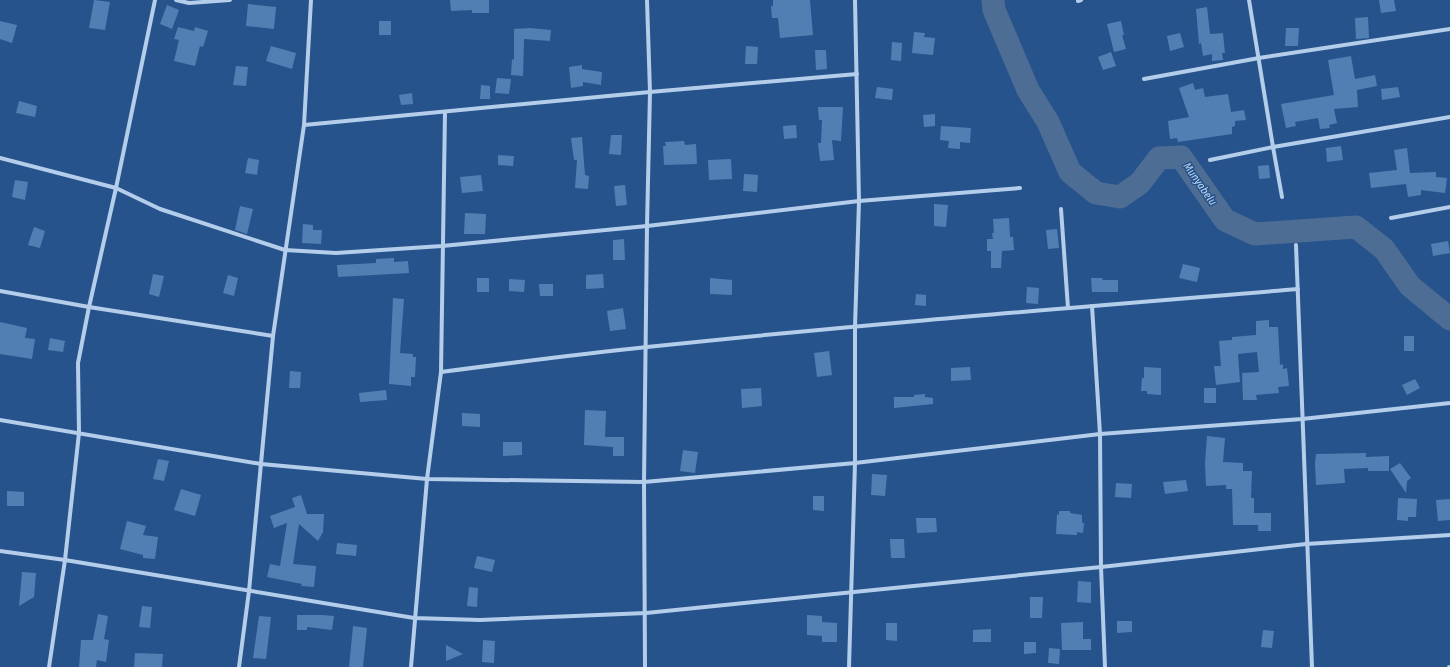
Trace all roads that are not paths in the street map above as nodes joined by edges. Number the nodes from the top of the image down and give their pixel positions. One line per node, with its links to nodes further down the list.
1 (155, 0): 21 (street)
2 (176, 0): 3 (street)
3 (230, 0)
4 (311, 0): 17 (street)
5 (647, 0): 14 (street)
6 (855, 0): 12 (street)
7 (1078, 0): 8 (street)
8 (1081, 0)
9 (1249, 0): 11 (street)
10 (1450, 29): 11 (street)
11 (1259, 58): 13 (street); 18 (street)
12 (857, 74): 14 (street); 24 (street)
13 (1144, 79)
14 (650, 92): 15 (street); 28 (street)
15 (445, 112): 17 (street); 30 (street)
16 (1450, 117): 18 (street)
17 (304, 125): 31 (street)
18 (1272, 147): 20 (street); 23 (street)
19 (0, 158): 21 (street)
20 (1210, 160)
21 (116, 188): 31 (street); 35 (street)
22 (1020, 188): 24 (street)
23 (1282, 197)
24 (859, 200): 28 (street); 37 (street)
25 (1450, 207): 27 (street)
26 (1061, 209): 36 (street)
27 (1391, 218)
28 (646, 226): 30 (street); 39 (street)
29 (1296, 245): 32 (street)
30 (442, 246): 31 (street); 40 (street)
31 (285, 250): 38 (street)
32 (1298, 289): 34 (street); 42 (street)
33 (0, 291): 35 (street)
34 (1092, 306): 36 (street); 45 (street)
35 (89, 307): 38 (street); 44 (street)
36 (1068, 308): 37 (street)
37 (855, 327): 39 (street); 46 (street)
38 (273, 336): 47 (street)
39 (646, 347): 40 (street); 49 (street)
40 (441, 372): 48 (street)
41 (1450, 403): 42 (street)
42 (1302, 419): 45 (street); 51 (street)
43 (0, 420): 44 (street)
44 (79, 433): 47 (street); 53 (street)
45 (1100, 434): 46 (street); 54 (street)
46 (855, 463): 49 (street); 56 (street)
47 (261, 464): 48 (street); 55 (street)
48 (427, 479): 49 (street); 58 (street)
49 (644, 482): 57 (street)
50 (1450, 534): 51 (street)
51 (1306, 544): 54 (street); 65 (street)
52 (0, 551): 53 (street)
53 (65, 560): 55 (street); 59 (street)
54 (1101, 567): 56 (street); 64 (street)
55 (249, 591): 58 (street); 60 (street)
56 (850, 592): 57 (street); 63 (street)
57 (646, 613): 58 (street); 62 (street)
58 (414, 618): 61 (street)
59 (49, 667)
60 (239, 667)
61 (411, 667)
62 (645, 667)
63 (848, 667)
64 (1105, 667)
65 (1312, 667)

